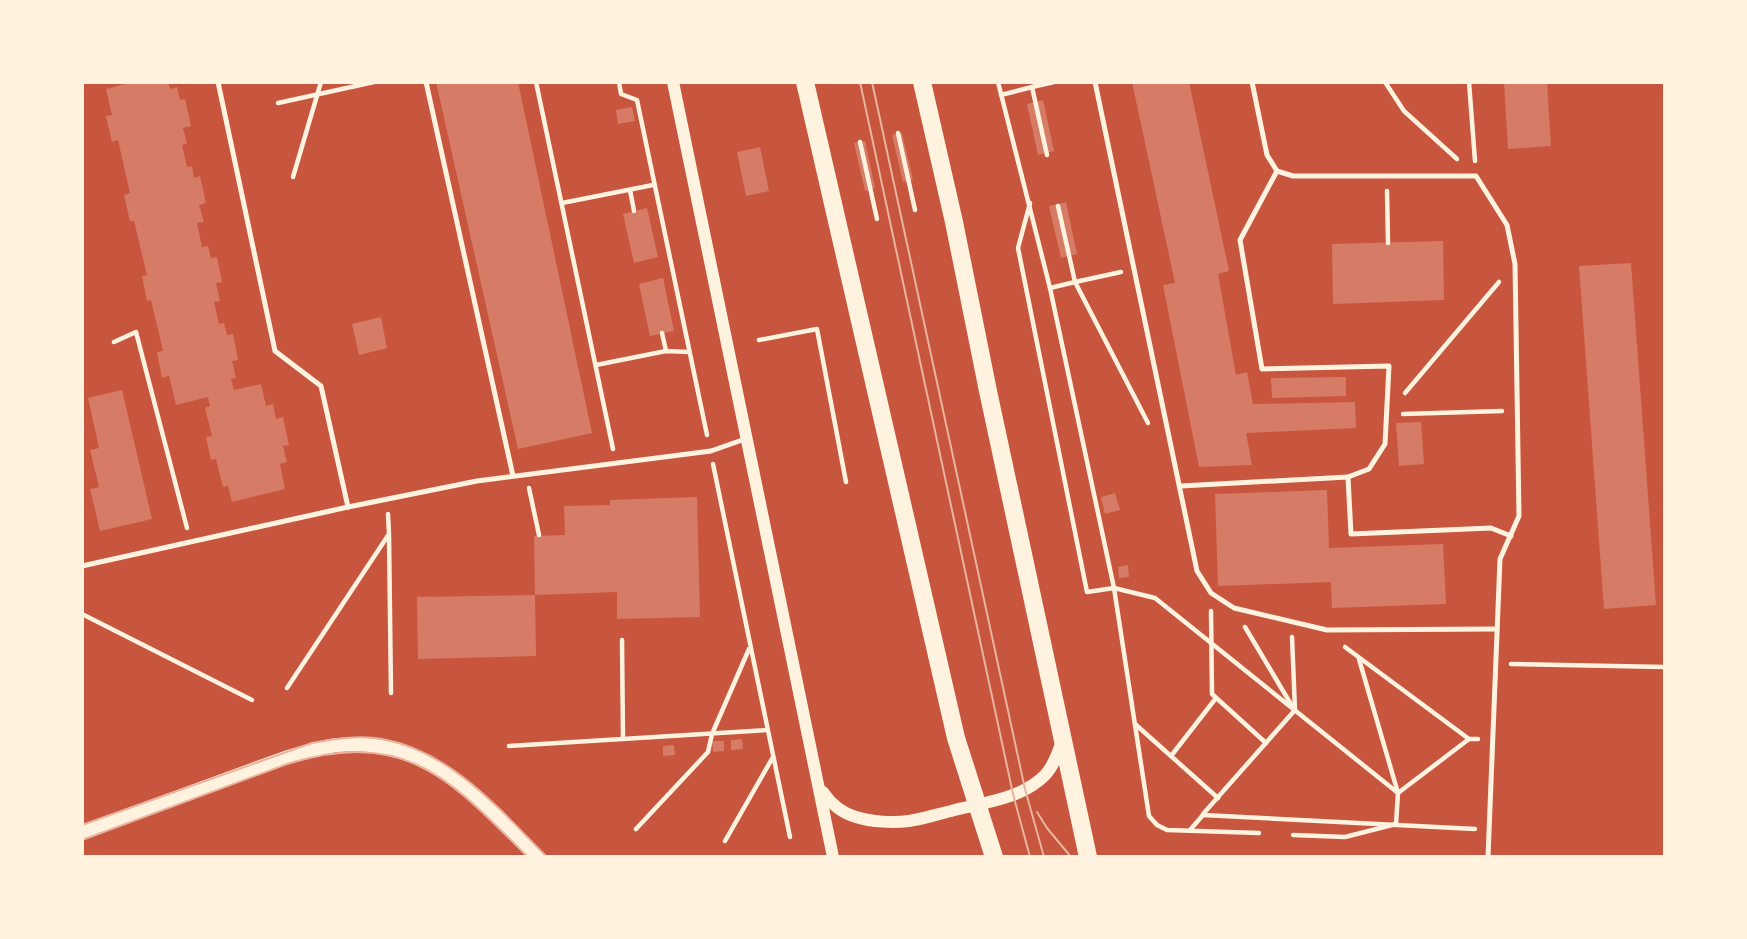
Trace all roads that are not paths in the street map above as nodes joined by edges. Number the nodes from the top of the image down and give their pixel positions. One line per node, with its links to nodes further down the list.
1 (218, 82): 13 (lane)
2 (426, 82): 10 (lane)
3 (673, 82): 9 (street)
4 (805, 82): 19 (main road)
5 (922, 82): 17 (main road)
6 (1095, 82): 12 (lane)
7 (1252, 82): 8 (lane)
8 (1277, 171): 11 (lane); 14 (lane)
9 (746, 439): 10 (lane); 18 (street)
10 (513, 476): 13 (lane)
11 (1348, 477): 12 (lane); 14 (lane)
12 (1181, 486): 16 (lane)
13 (348, 507): 15 (lane)
14 (1511, 536): 16 (lane)
15 (82, 566)
16 (1497, 629): 25 (lane)
17 (1063, 737): 19 (street); 24 (main road)
18 (820, 789): 19 (street); 22 (street)
19 (976, 804): 23 (main road)
20 (82, 832): 21 (main road)
21 (537, 857)
22 (833, 857)
23 (994, 857)
24 (1088, 857)
25 (1488, 857)

